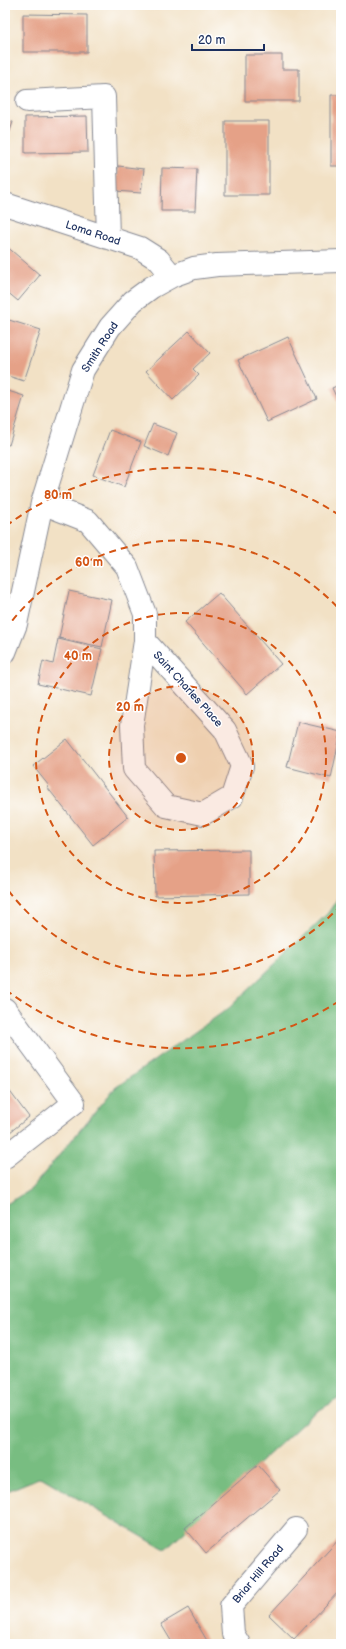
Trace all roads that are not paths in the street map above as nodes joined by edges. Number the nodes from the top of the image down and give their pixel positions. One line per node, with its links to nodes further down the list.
1 (27, 101): 3 (street)
2 (5, 204): 3 (street, Loma Road)
3 (108, 238): 5 (street, Loma Road)
4 (341, 261): 5 (street, Smith Road)
5 (172, 276): 6 (street, Smith Road)
6 (42, 503): 7 (street, Saint Charles Place); 8 (street, Smith Road)
7 (145, 641): 7 (street, Saint Charles Place)
8 (5, 652)
9 (5, 1009): 10 (street)
10 (5, 1157)
11 (296, 1529): 12 (street, Briar Hill Road)
12 (239, 1644)

